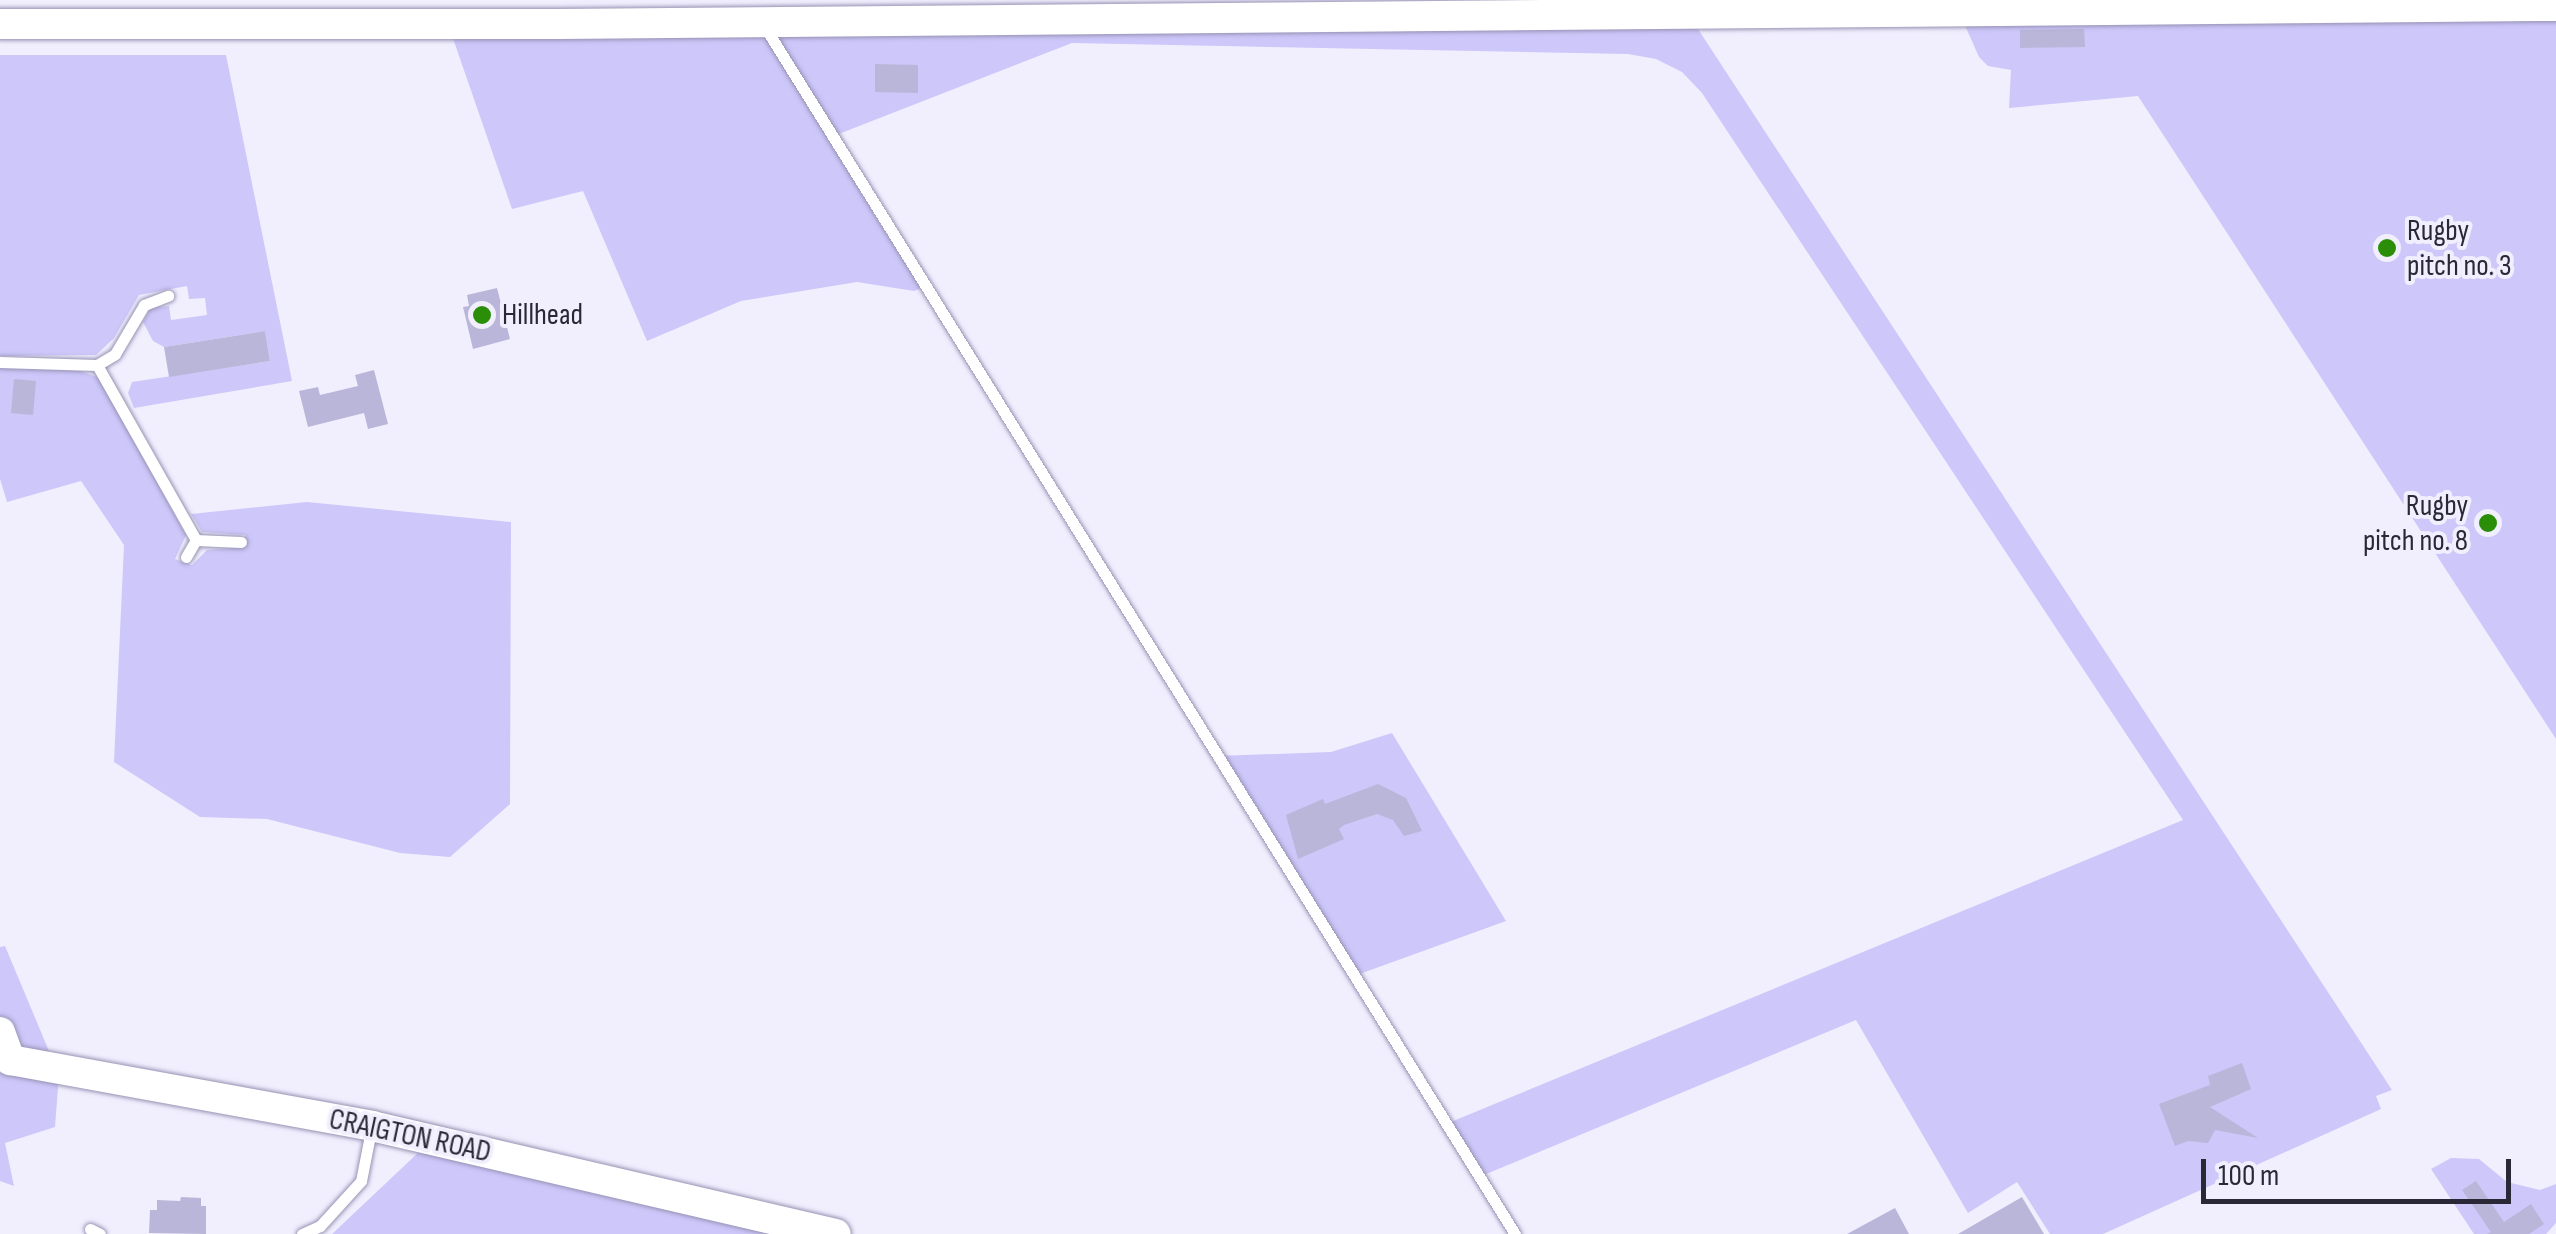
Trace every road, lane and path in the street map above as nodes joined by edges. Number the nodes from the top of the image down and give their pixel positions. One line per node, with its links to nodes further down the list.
1 (2556, 6): 2 (street)
2 (762, 20): 3 (street); 14 (lane)
3 (0, 24)
4 (168, 296): 6 (lane)
5 (0, 362): 6 (lane)
6 (97, 365): 7 (lane)
7 (196, 540): 8 (lane); 9 (lane)
8 (242, 542)
9 (186, 557)
10 (0, 1032): 11 (street, CRAIGTON ROAD)
11 (372, 1126): 12 (lane); 13 (street, CRAIGTON ROAD)
12 (302, 1234)
13 (836, 1234)
14 (1515, 1234)

